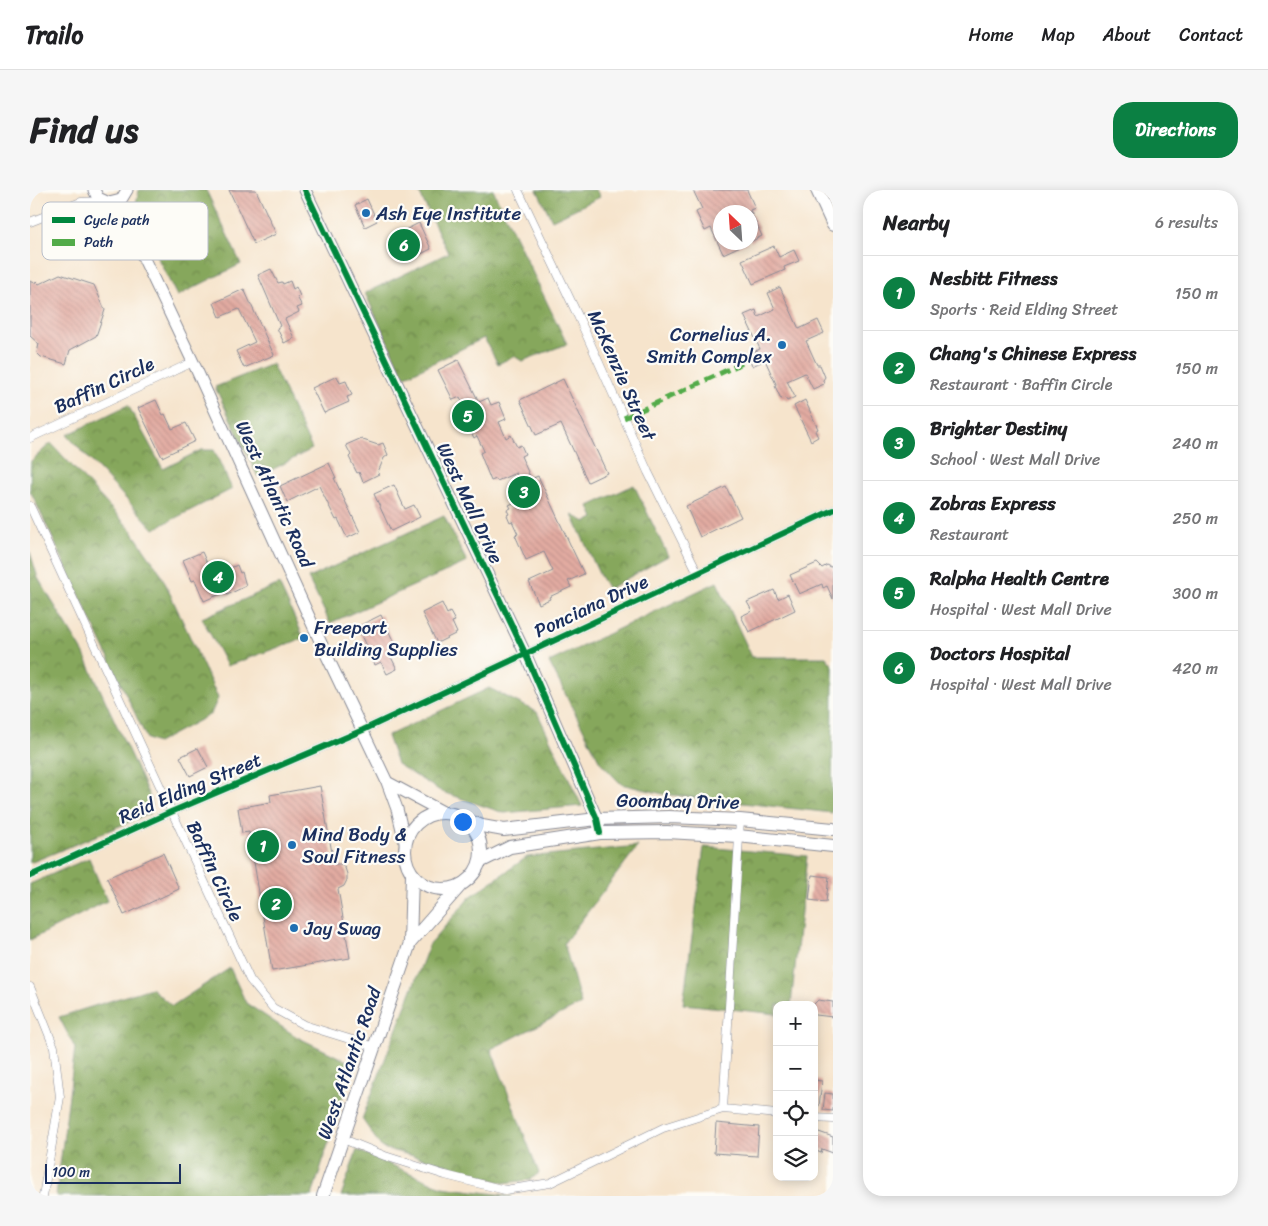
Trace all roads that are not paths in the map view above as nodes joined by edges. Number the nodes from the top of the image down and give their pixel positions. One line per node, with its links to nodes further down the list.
1 (90, 190): 7 (street)
2 (94, 190): 9 (main road, West Atlantic Road)
3 (305, 190): 19 (main road, West Mall Drive)
4 (518, 190): 18 (street, McKenzie Street)
5 (817, 190): 12 (main road)
6 (127, 191): 9 (main road, West Atlantic Road)
7 (77, 202)
8 (84, 202): 9 (street)
9 (104, 202)
10 (42, 217): 11 (street)
11 (30, 222)
12 (833, 225)
13 (145, 260): 14 (main road, West Atlantic Road)
14 (193, 362): 15 (street, Baffin Circle); 20 (main road, West Atlantic Road)
15 (30, 438)
16 (30, 506): 22 (street, Baffin Circle)
17 (833, 510): 18 (street, Ponciana Drive)
18 (698, 573): 19 (street, Ponciana Drive)
19 (525, 653): 20 (street, Ponciana Drive); 25 (main road, West Mall Drive)
20 (362, 730): 21 (main road, West Atlantic Road); 22 (street, Reid Elding Street)
21 (387, 782): 23 (main road); 30 (main road, West Atlantic Road)
22 (171, 812): 34 (street, Reid Elding Street); 38 (street, Baffin Circle)
23 (443, 812): 24 (main road); 30 (main road)
24 (465, 819): 25 (main road, Goombay Drive); 32 (main road)
25 (597, 819): 26 (main road, Goombay Drive); 28 (main road, West Mall Drive)
26 (740, 820): 27 (main road, Goombay Drive); 29 (street)
27 (833, 830): 31 (main road)
28 (600, 833): 29 (main road, Goombay Drive); 32 (main road, Goombay Drive)
29 (738, 836): 31 (main road, Goombay Drive); 39 (street)
30 (405, 842): 33 (main road)
31 (832, 846)
32 (480, 862): 35 (main road)
33 (412, 874): 35 (main road); 36 (main road, West Atlantic Road)
34 (30, 876)
35 (460, 886): 36 (main road, West Atlantic Road)
36 (410, 943): 38 (main road, West Atlantic Road)
37 (30, 987): 44 (street)
38 (375, 1047): 43 (main road, West Atlantic Road)
39 (723, 1109): 40 (street); 43 (street)
40 (773, 1114)
41 (818, 1118): 42 (street)
42 (833, 1119)
43 (343, 1139): 45 (main road, West Atlantic Road)
44 (43, 1196)
45 (323, 1196)

